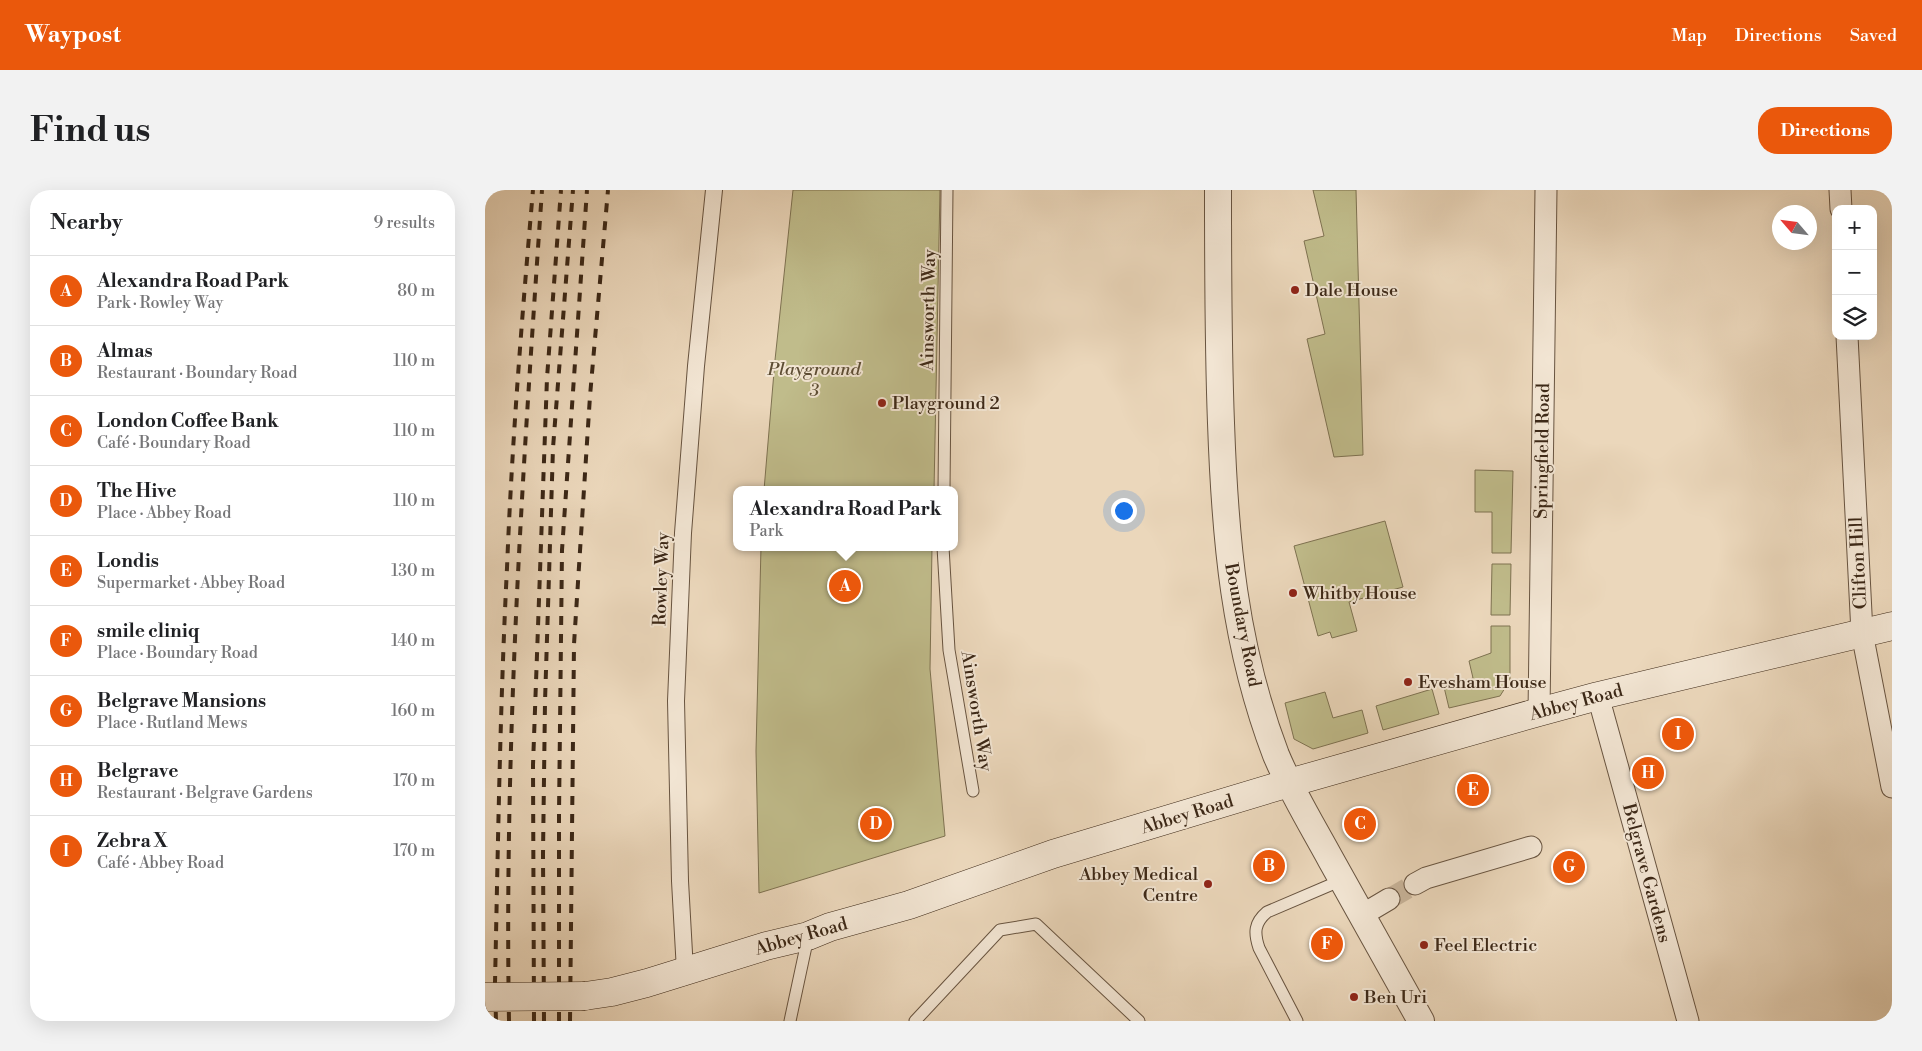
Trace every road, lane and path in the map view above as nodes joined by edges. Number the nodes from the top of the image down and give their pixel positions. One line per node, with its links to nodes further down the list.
1 (714, 190): 23 (street, Rowley Way)
2 (947, 190): 8 (lane, Ainsworth Way)
3 (1218, 190): 14 (street, Boundary Road)
4 (1546, 190): 13 (street, Springfield Road)
5 (1840, 190): 6 (street)
6 (1841, 205)
7 (1847, 340): 11 (street, Clifton Hill)
8 (943, 486)
9 (943, 551): 16 (lane, Ainsworth Way)
10 (1892, 626): 11 (main road, Abbey Road)
11 (1862, 633): 12 (main road, Abbey Road); 15 (street, Clifton Hill)
12 (1599, 696): 13 (main road, Abbey Road); 30 (street, Belgrave Gardens)
13 (1539, 712): 14 (main road, Abbey Road)
14 (1289, 783): 18 (street, Boundary Road); 22 (main road, Abbey Road)
15 (1892, 787)
16 (973, 791)
17 (1531, 847): 19 (street)
18 (1342, 880): 21 (street, Boundary Road); 28 (lane)
19 (1415, 884)
20 (1389, 899): 21 (street)
21 (1362, 915): 29 (street, Boundary Road)
22 (808, 936): 23 (main road, Abbey Road); 25 (lane)
23 (685, 971): 24 (main road, Abbey Road, bridge)
24 (485, 997)
25 (790, 1021)
26 (915, 1021): 27 (lane)
27 (1139, 1021)
28 (1297, 1021)
29 (1421, 1021)
30 (1688, 1021)

